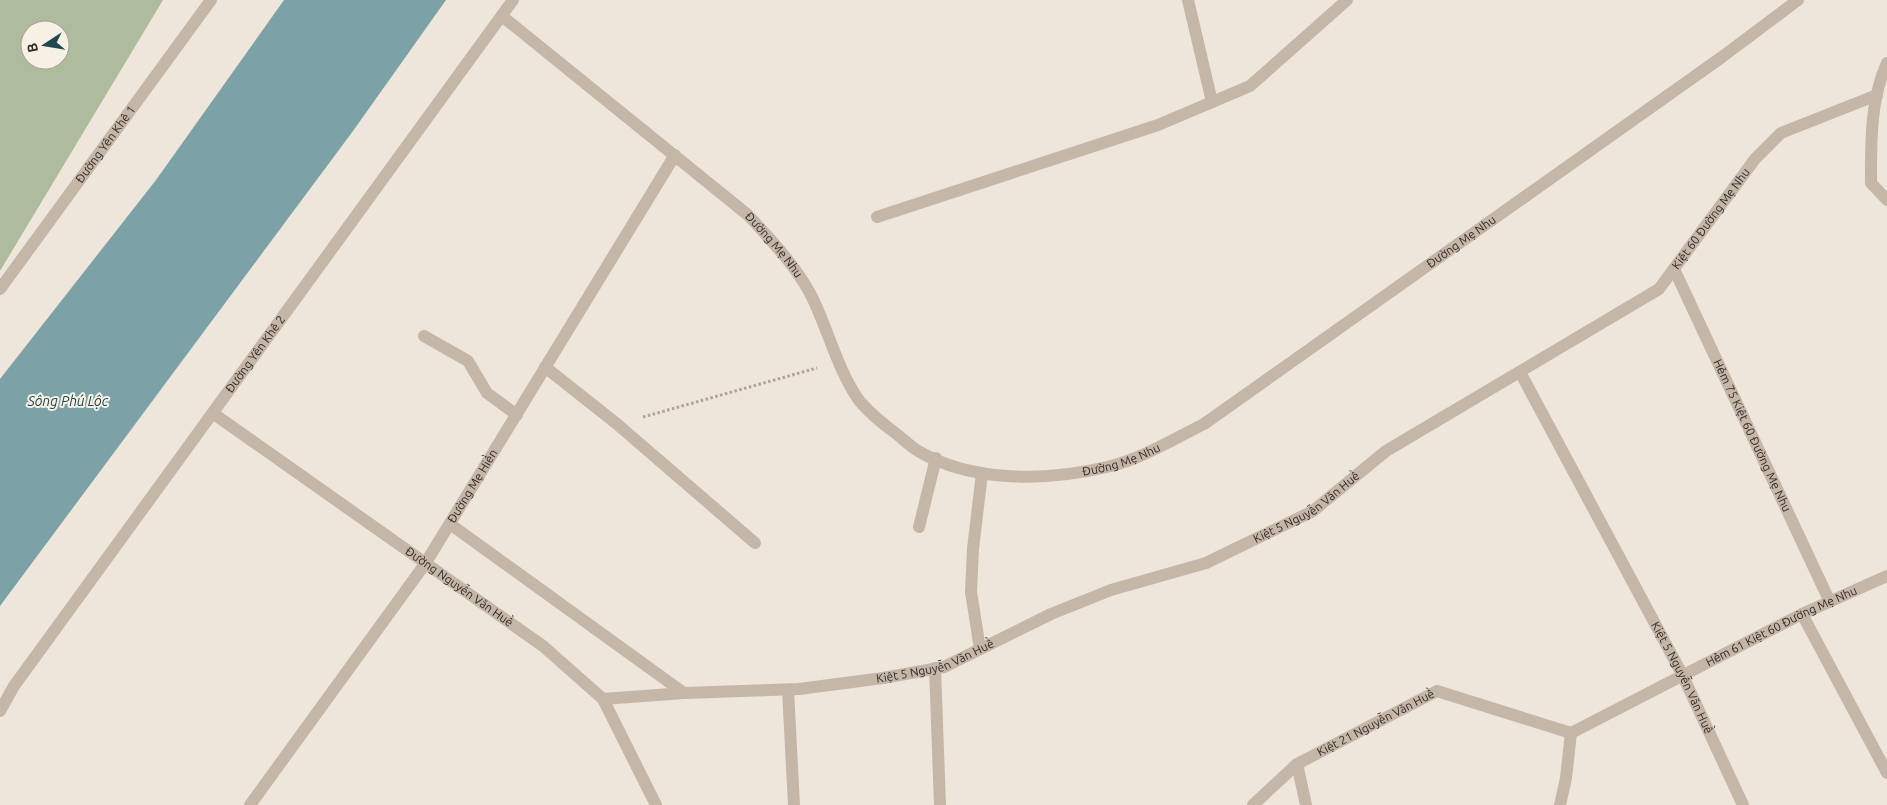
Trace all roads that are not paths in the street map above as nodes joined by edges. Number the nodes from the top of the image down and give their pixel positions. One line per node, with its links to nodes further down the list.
1 (210, 0): 14 (street, Đường Yên Khê 1)
2 (513, 0): 6 (street, Đường Yên Khê 2)
3 (1188, 0): 9 (street)
4 (1347, 0): 9 (street)
5 (1798, 0): 21 (street, Đường Mẹ Nhu)
6 (502, 16): 10 (street, Đường Mẹ Nhu); 18 (street, Đường Yên Khê 2)
7 (1887, 63): 8 (street)
8 (1877, 95): 11 (street); 13 (street, Kiệt 60 Đường Mẹ Nhu)
9 (1212, 102): 12 (street)
10 (675, 154): 16 (street, Đường Mẹ Hiền); 20 (street, Đường Mẹ Nhu)
11 (1887, 200)
12 (877, 217)
13 (1674, 269): 17 (street, Kiệt 60 Đường Mẹ Nhu); 27 (street, Hẻm 75 Kiệt 60 Đường Mẹ Nhu)
14 (0, 289)
15 (424, 336): 19 (street)
16 (545, 367): 19 (street, Đường Mẹ Hiền); 24 (street)
17 (1520, 372): 29 (street, Kiệt 5 Nguyễn Văn Huề); 31 (street, Kiệt 5 Nguyễn Văn Huề)
18 (214, 414): 25 (street, Đường Nguyễn Văn Huề); 35 (street, Đường Yên Khê 2)
19 (517, 415): 22 (street, Đường Mẹ Hiền)
20 (936, 458): 21 (street, Đường Mẹ Nhu); 23 (street)
21 (982, 473): 29 (street)
22 (450, 524): 25 (street, Đường Mẹ Hiền); 33 (street)
23 (919, 526)
24 (755, 543)
25 (425, 564): 34 (street, Đường Nguyễn Văn Huề); 39 (street, Đường Mẹ Hiền)
26 (1887, 576): 27 (street, Hẻm 61 Kiệt 60 Đường Mẹ Nhu)
27 (1830, 602): 28 (street, Hẻm 61 Kiệt 60 Đường Mẹ Nhu)
28 (1802, 614): 31 (street, Hẻm 61 Kiệt 60 Đường Mẹ Nhu); 38 (street)
29 (980, 649): 30 (street, Kiệt 5 Nguyễn Văn Huề)
30 (935, 668): 32 (street, Kiệt 5 Nguyễn Văn Huề); 42 (street)
31 (1682, 674): 36 (street, Hẻm 61 Kiệt 60 Đường Mẹ Nhu); 46 (street, Kiệt 5 Nguyễn Văn Huề)
32 (788, 690): 33 (street, Kiệt 5 Nguyễn Văn Huề); 41 (street)
33 (684, 693): 34 (street, Kiệt 5 Nguyễn Văn Huề)
34 (603, 699): 40 (street, Đường Nguyễn Văn Huề)
35 (0, 711)
36 (1571, 733): 37 (street, Kiệt 21 Nguyễn Văn Huề); 45 (street)
37 (1297, 764): 43 (street, Kiệt 21 Nguyễn Văn Huề); 44 (street)
38 (1887, 773)
39 (250, 805)
40 (656, 805)
41 (794, 805)
42 (940, 805)
43 (1252, 805)
44 (1306, 805)
45 (1560, 805)
46 (1743, 805)

